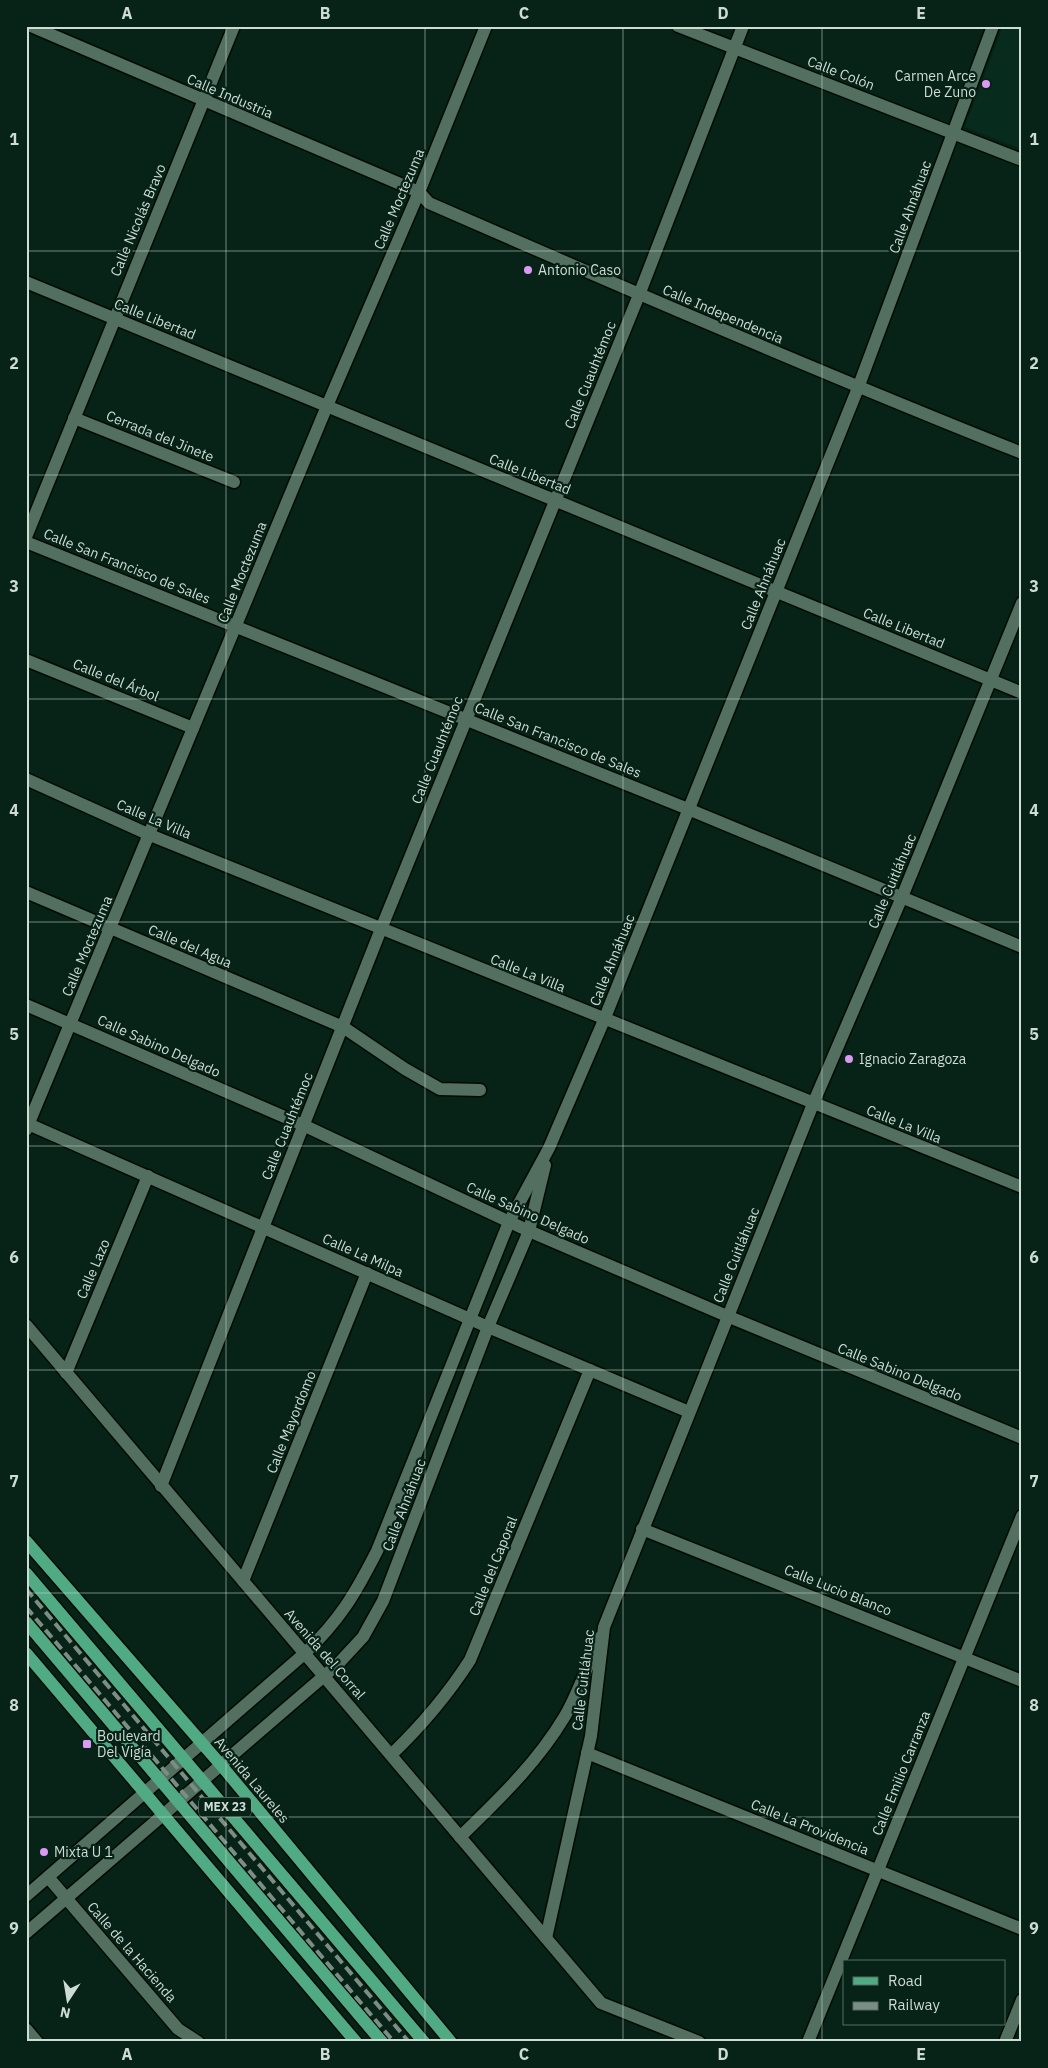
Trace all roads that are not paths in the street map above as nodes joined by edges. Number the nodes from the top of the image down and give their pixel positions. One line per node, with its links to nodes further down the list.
1 (31, 26): 8 (street, Calle Industria)
2 (234, 26): 8 (street, Calle Nicolás Bravo)
3 (486, 26): 11 (street, Calle Moctezuma)
4 (678, 26): 7 (street, Calle Colón)
5 (743, 26): 7 (street, Calle Cuauhtémoc)
6 (993, 26): 9 (street, Calle Ahnáhuac)
7 (734, 48): 9 (street, Calle Colón); 13 (street, Calle Cuauhtémoc)
8 (204, 102): 11 (street, Calle Industria); 14 (street, Calle Nicolás Bravo)
9 (954, 132): 10 (street, Calle Colón); 15 (street, Calle Ahnáhuac)
10 (1022, 160)
11 (419, 192): 13 (street, Calle Independencia); 16 (street, Calle Moctezuma)
12 (26, 282): 14 (street, Calle Libertad)
13 (639, 295): 15 (street, Calle Independencia); 20 (street, Calle Cuauhtémoc)
14 (114, 318): 16 (street, Calle Libertad); 17 (street, Calle Nicolás Bravo)
15 (858, 388): 18 (street, Calle Independencia); 23 (street, Calle Ahnáhuac)
16 (327, 406): 20 (street, Calle Libertad); 25 (street, Calle Moctezuma)
17 (74, 418): 19 (street, Cerrada del Jinete); 21 (street, Calle Nicolás Bravo)
18 (1022, 453)
19 (234, 482)
20 (554, 500): 23 (street, Calle Libertad); 29 (street, Calle Cuauhtémoc)
21 (26, 537)
22 (26, 542): 25 (street, Calle San Francisco de Sales)
23 (776, 591): 27 (street, Calle Libertad); 32 (street, Calle Ahnáhuac)
24 (1022, 603): 27 (street, Calle Cuitláhuac)
25 (236, 626): 29 (street, Calle San Francisco de Sales); 30 (street, Calle Moctezuma)
26 (26, 660): 30 (street, Calle del Árbol)
27 (990, 680): 28 (street, Calle Libertad); 35 (street, Calle Cuitláhuac)
28 (1022, 693)
29 (466, 719): 32 (street, Calle San Francisco de Sales); 37 (street, Calle Cuauhtémoc)
30 (194, 728): 33 (street, Calle Moctezuma)
31 (26, 779): 33 (street, Calle La Villa)
32 (688, 809): 35 (street, Calle San Francisco de Sales); 40 (street, Calle Ahnáhuac)
33 (150, 835): 36 (street, Calle Moctezuma); 37 (street, Calle La Villa)
34 (26, 892): 36 (street, Calle del Agua)
35 (902, 897): 38 (street, Calle San Francisco de Sales); 44 (street, Calle Cuitláhuac)
36 (111, 928): 41 (street, Calle Moctezuma); 42 (street, Calle del Agua)
37 (381, 930): 40 (street, Calle La Villa); 42 (street, Calle Cuauhtémoc)
38 (1022, 947)
39 (26, 1005): 41 (street, Calle Sabino Delgado)
40 (604, 1020): 44 (street, Calle La Villa); 47 (street, Calle Ahnáhuac)
41 (71, 1024): 45 (street, Calle Moctezuma); 46 (street, Calle Sabino Delgado)
42 (343, 1027): 43 (street, Calle del Agua); 46 (street, Calle Cuauhtémoc)
43 (480, 1090)
44 (813, 1104): 49 (street, Calle La Villa); 54 (street, Calle Cuitláhuac)
45 (27, 1126): 48 (street, Calle La Milpa)
46 (303, 1126): 50 (street, Calle Sabino Delgado); 51 (street, Calle Cuauhtémoc)
47 (549, 1148): 50 (street, Calle Ahnáhuac); 52 (street, Calle Ahnáhuac)
48 (148, 1176): 51 (street, Calle La Milpa); 59 (street, Calle Lazo)
49 (1022, 1187)
50 (510, 1222): 52 (street, Calle Sabino Delgado); 55 (street, Calle Ahnáhuac)
51 (262, 1227): 53 (street, Calle La Milpa); 62 (street, Calle Cuauhtémoc)
52 (529, 1231): 54 (street, Calle Sabino Delgado); 57 (street, Calle Ahnáhuac)
53 (367, 1273): 55 (street, Calle La Milpa); 67 (street, Calle Mayordomo)
54 (727, 1316): 60 (street, Calle Cuitláhuac); 61 (street, Calle Sabino Delgado)
55 (469, 1318): 57 (street, Calle La Milpa); 71 (street, Calle Ahnáhuac)
56 (26, 1325): 59 (street, Avenida del Corral)
57 (488, 1327): 58 (street, Calle La Milpa); 73 (street, Calle Ahnáhuac)
58 (590, 1370): 60 (street, Calle La Milpa); 77 (street, Calle del Caporal)
59 (66, 1373): 62 (street, Avenida del Corral)
60 (689, 1412): 64 (street, Calle Cuitláhuac)
61 (1022, 1438)
62 (161, 1486): 67 (street, Avenida del Corral)
63 (1022, 1516): 72 (street, Calle Emilio Carranza)
64 (642, 1529): 69 (street, Calle Cuitláhuac); 72 (street, Calle Lucio Blanco)
65 (26, 1541): 75 (main road, Avenida Laureles)
66 (26, 1573): 78 (main road, MEX 23)
67 (243, 1581): 71 (street, Avenida del Corral)
68 (26, 1622): 80 (main road, MEX 23)
69 (604, 1627): 76 (street, Calle Cuitláhuac); 85 (street)
70 (26, 1653): 82 (main road)
71 (304, 1654): 73 (street, Avenida del Corral); 75 (street, Calle Ahnáhuac)
72 (964, 1656): 74 (street, Calle Lucio Blanco); 86 (street, Calle Emilio Carranza)
73 (324, 1676): 77 (street, Avenida del Corral); 79 (street, Calle Ahnáhuac)
74 (1022, 1681)
75 (202, 1743): 78 (street, Calle Ahnáhuac); 79 (main road, Avenida Laureles)
76 (587, 1753): 86 (street, Calle La Providencia); 92 (street, Calle Cuitláhuac)
77 (392, 1754): 85 (street, Avenida del Corral)
78 (184, 1759): 80 (street, Calle Ahnáhuac); 81 (main road, MEX 23)
79 (221, 1765): 81 (street, Calle Ahnáhuac); 100 (main road, Avenida Laureles)
80 (160, 1780): 82 (street, Calle Ahnáhuac); 83 (main road, MEX 23)
81 (203, 1781): 83 (street, Calle Ahnáhuac); 99 (main road, MEX 23)
82 (146, 1793): 84 (main road); 87 (street, Calle Ahnáhuac)
83 (179, 1802): 84 (street, Calle Ahnáhuac); 98 (main road, MEX 23)
84 (165, 1815): 89 (street, Calle Ahnáhuac); 97 (main road)
85 (460, 1837): 92 (street, Avenida del Corral)
86 (878, 1871): 90 (street, Calle La Providencia); 102 (street, Calle Emilio Carranza)
87 (48, 1877): 88 (street, Calle Ahnáhuac); 89 (street, Calle de la Hacienda)
88 (26, 1896)
89 (67, 1898): 91 (street, Calle Ahnáhuac); 96 (street, Calle de la Hacienda)
90 (1022, 1929)
91 (26, 1933)
92 (546, 1938): 101 (street, Avenida del Corral)
93 (1022, 2000): 103 (street)
94 (26, 2029): 95 (street)
95 (37, 2042)
96 (198, 2042)
97 (356, 2042)
98 (382, 2042)
99 (424, 2042)
100 (451, 2042)
101 (698, 2042)
102 (808, 2042)
103 (1005, 2042)

